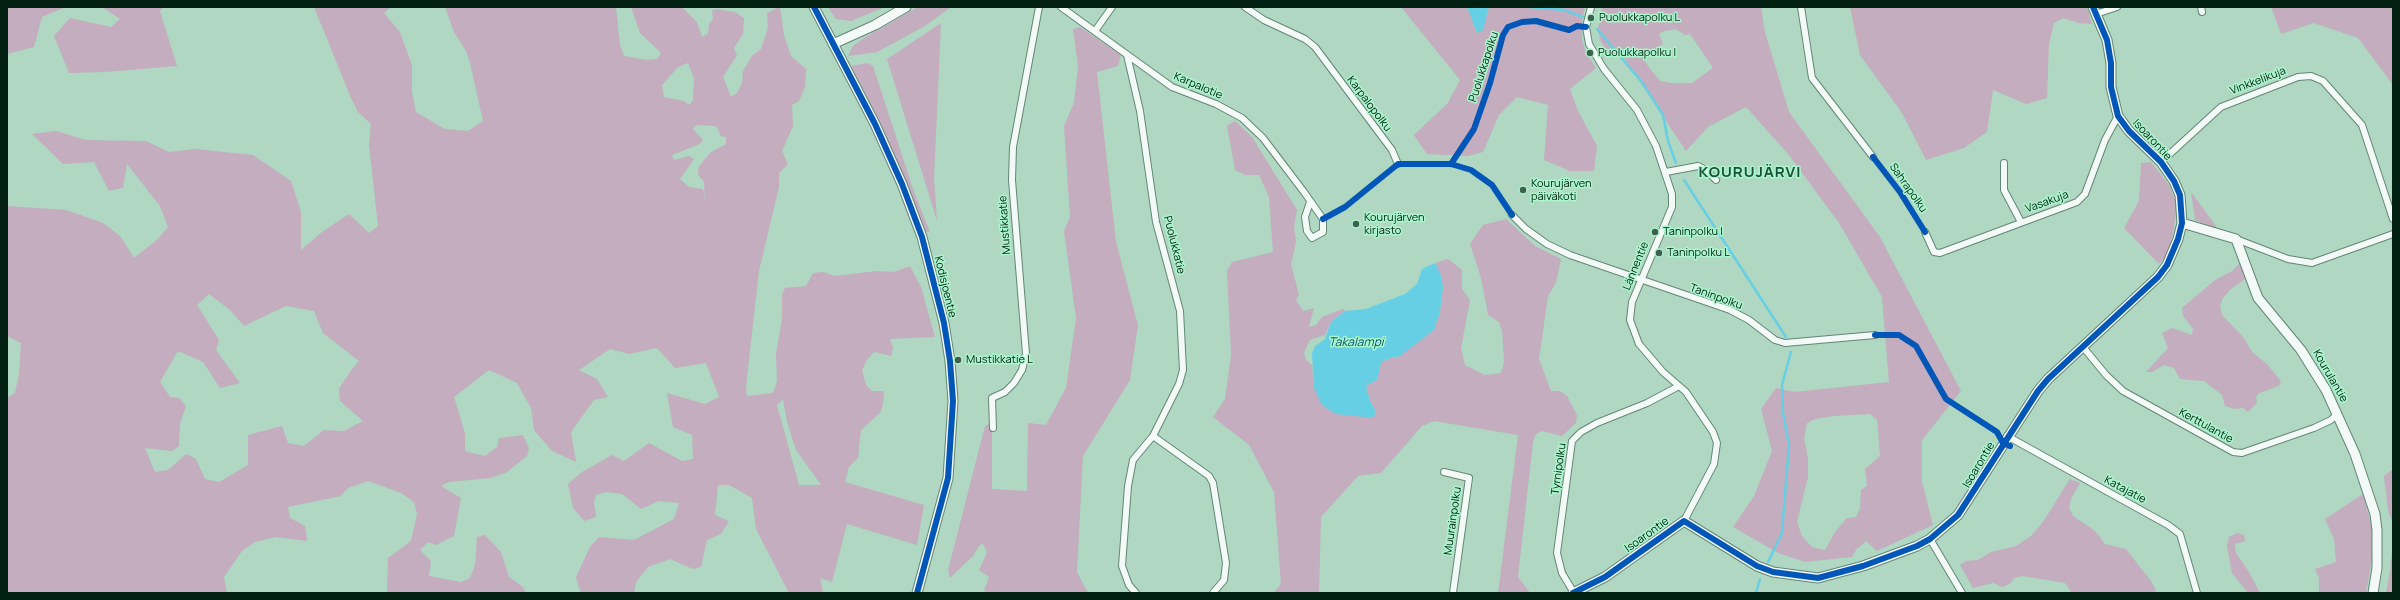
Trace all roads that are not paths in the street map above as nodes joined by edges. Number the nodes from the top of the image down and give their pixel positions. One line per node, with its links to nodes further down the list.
1 (814, 7): 12 (street, Kodisjoentie)
2 (906, 7): 12 (street)
3 (1039, 7): 34 (street, Mustikkatie)
4 (1061, 7): 11 (street, Karpalotie)
5 (1112, 7): 11 (street)
6 (1245, 7): 18 (street, Karpalopolku)
7 (1590, 7): 19 (street, Lännentie)
8 (1801, 7): 15 (street)
9 (2117, 7): 10 (street)
10 (2095, 11): 14 (street, Isoarontie)
11 (1095, 30): 13 (street, Karpalotie)
12 (834, 44): 40 (street, Kodisjoentie)
13 (1127, 55): 21 (street, Karpalotie); 35 (street, Puolukkatie)
14 (2118, 116): 16 (street, Isoarontie); 24 (street, Vasakuja)
15 (1873, 157)
16 (2161, 162): 23 (street, Vinkkelikuja); 25 (street, Isoarontie)
17 (2004, 163): 24 (street)
18 (1398, 164)
19 (1666, 172): 20 (street); 29 (street, Lännentie)
20 (1716, 180)
21 (1310, 202): 21 (street, Karpalotie)
22 (1512, 215): 29 (street, Taninpolku)
23 (2393, 219)
24 (2020, 222): 26 (street, Vasakuja)
25 (2182, 223): 28 (street); 31 (street, Isoarontie)
26 (1925, 232)
27 (2393, 234): 28 (street)
28 (2236, 239): 33 (street, Kourulantie)
29 (1641, 281): 30 (street, Taninpolku); 32 (street, Lännentie)
30 (1875, 335)
31 (2083, 347): 33 (street, Kerttulantie); 36 (street, Isoarontie)
32 (1679, 386): 38 (street, Lännentie); 44 (street, Tyrnipolku)
33 (2338, 413): 47 (street, Kourulantie)
34 (993, 428)
35 (1153, 436): 41 (street, Puolukkatie); 42 (street)
36 (2007, 436): 39 (street, Isoarontie); 46 (street, Katajatie)
37 (1444, 472): 43 (street, Muurainpolku)
38 (1684, 521): 39 (street, Isoarontie); 44 (street, Isoarontie)
39 (1930, 539): 45 (street)
40 (917, 593)
41 (1136, 593)
42 (1213, 593)
43 (1453, 593)
44 (1574, 593)
45 (1962, 593)
46 (2197, 593)
47 (2373, 593)

